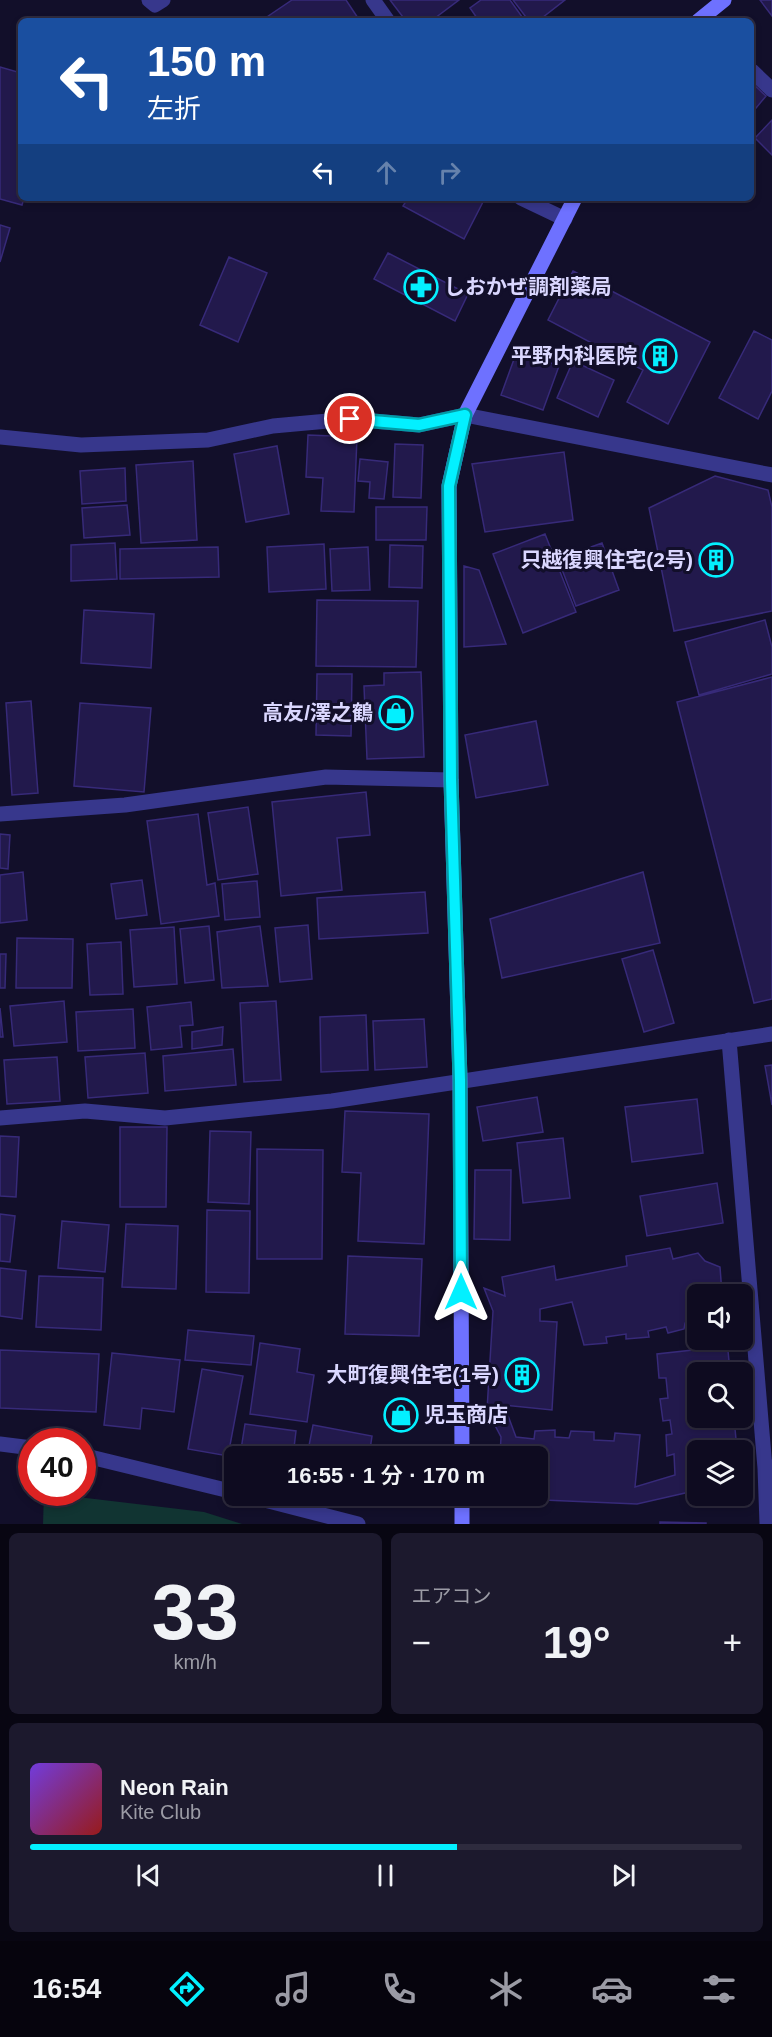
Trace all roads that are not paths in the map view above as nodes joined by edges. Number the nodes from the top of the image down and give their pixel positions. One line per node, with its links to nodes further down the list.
1 (149, 0): 2 (street)
2 (163, 0)
3 (373, 0): 5 (street)
4 (724, 0): 6 (street)
5 (386, 18)
6 (702, 18)
7 (754, 73): 8 (street)
8 (772, 90)
9 (526, 201): 11 (street)
10 (574, 201): 11 (street)
11 (565, 219): 12 (street)
12 (465, 415): 13 (street); 14 (street); 15 (street)
13 (0, 436)
14 (772, 475)
15 (451, 780): 16 (street); 19 (street)
16 (0, 814)
17 (772, 1034): 18 (street)
18 (729, 1040): 19 (street); 25 (street)
19 (460, 1080): 20 (street); 23 (street)
20 (0, 1118)
21 (0, 1444): 22 (street)
22 (18, 1446)
23 (462, 1446)
24 (96, 1458): 26 (street)
25 (768, 1468): 31 (street)
26 (224, 1490)
27 (288, 1506): 29 (street)
28 (462, 1506): 30 (street)
29 (358, 1524)
30 (462, 1524)
31 (767, 1524)

